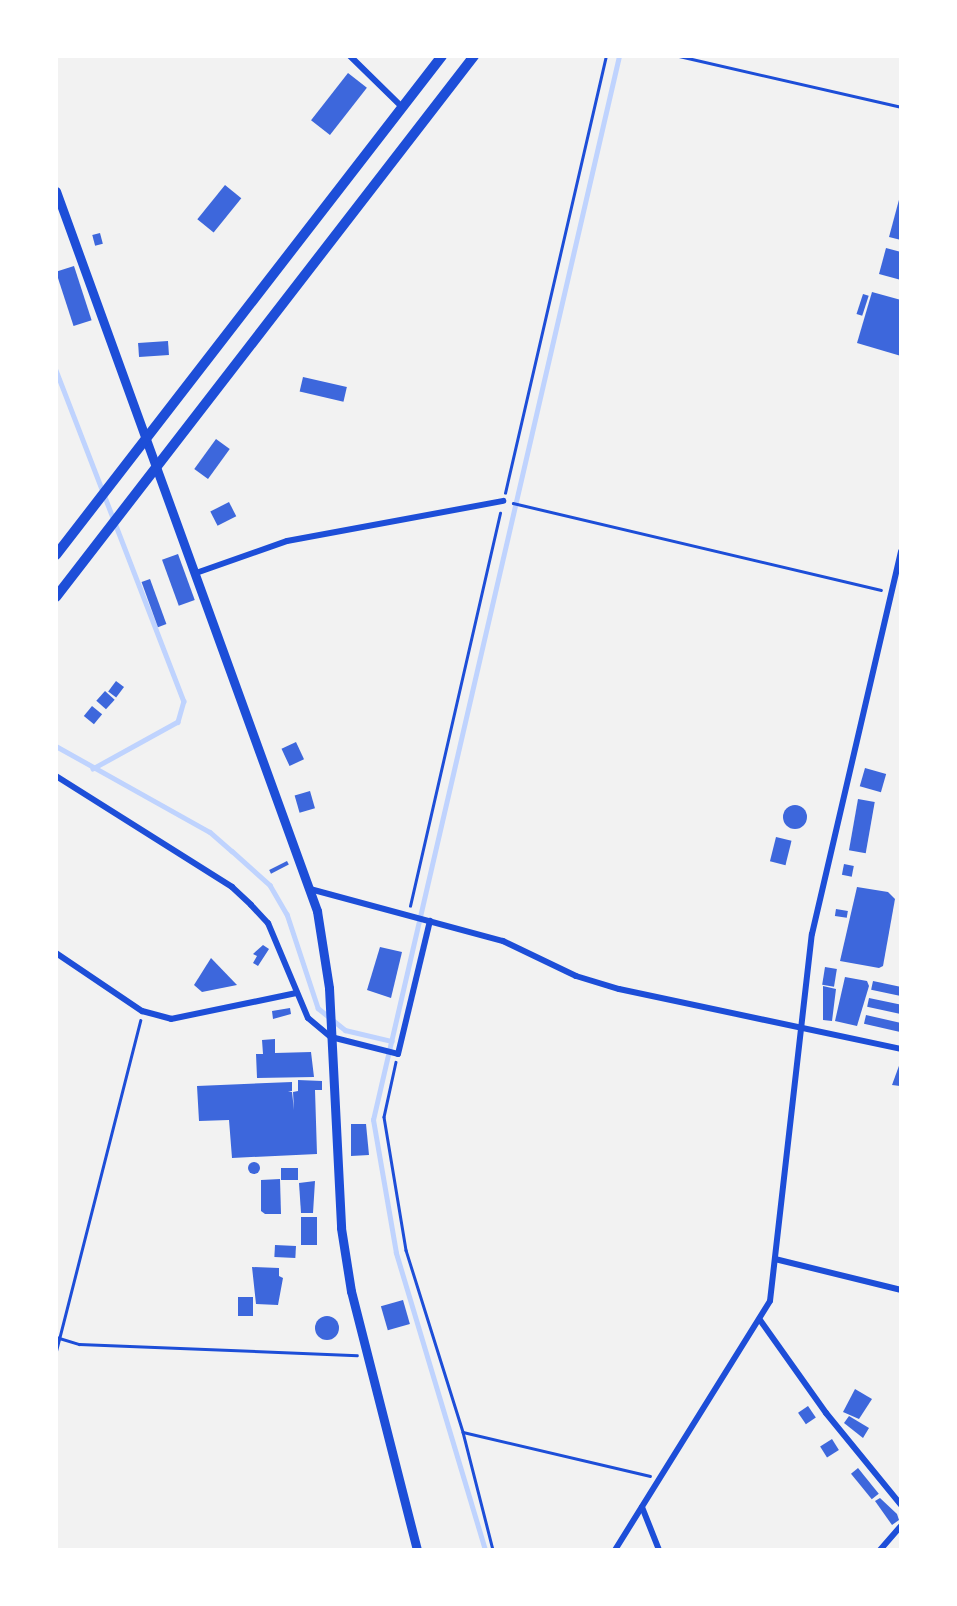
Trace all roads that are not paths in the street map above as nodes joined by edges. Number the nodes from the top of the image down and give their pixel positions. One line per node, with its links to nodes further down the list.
1 (350, 56): 4 (street)
2 (442, 56): 4 (highway)
3 (474, 56): 7 (highway)
4 (402, 107): 6 (highway)
5 (56, 191): 6 (main road)
6 (146, 438): 7 (main road); 10 (highway)
7 (156, 466): 11 (main road); 12 (highway)
8 (503, 501): 11 (street)
9 (901, 551): 18 (street)
10 (56, 555)
11 (196, 573): 14 (main road)
12 (56, 597)
13 (56, 776): 17 (street)
14 (310, 889): 15 (street); 19 (main road)
15 (430, 921): 18 (street); 19 (street)
16 (56, 953): 17 (street)
17 (296, 993): 19 (street)
18 (800, 1026): 20 (street); 21 (street)
19 (330, 1033): 27 (main road)
20 (901, 1049)
21 (775, 1259): 22 (street); 23 (street)
22 (901, 1290)
23 (760, 1320): 24 (street); 25 (street)
24 (901, 1505)
25 (642, 1507): 28 (street); 29 (street)
26 (901, 1526): 30 (street)
27 (417, 1550)
28 (615, 1550)
29 (659, 1550)
30 (880, 1550)

